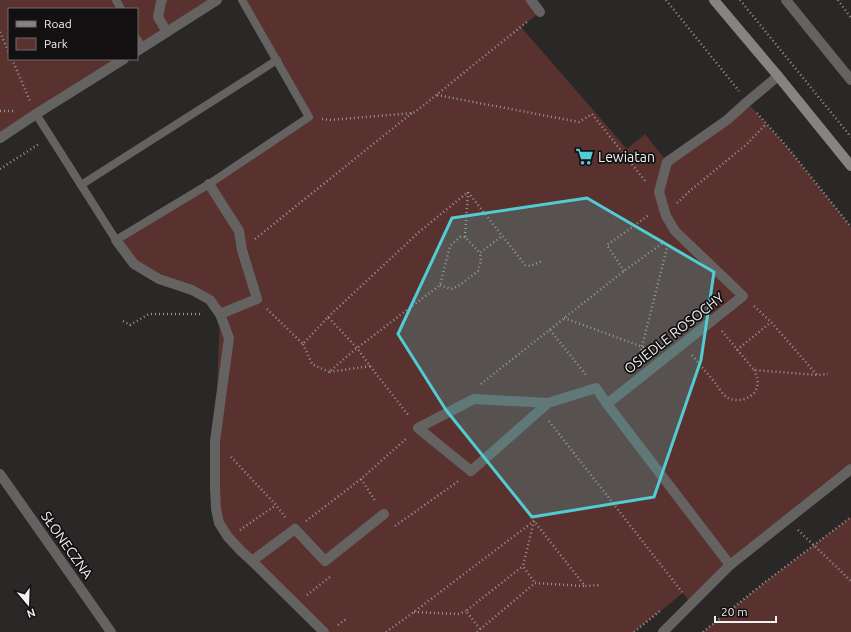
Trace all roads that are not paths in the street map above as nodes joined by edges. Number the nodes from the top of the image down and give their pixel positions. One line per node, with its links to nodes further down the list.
1 (162, 0): 8 (street)
2 (218, 0): 8 (street)
3 (242, 0): 11 (lane)
4 (531, 0): 7 (street)
5 (714, 0): 12 (street)
6 (786, 0): 13 (street)
7 (540, 12)
8 (167, 32): 9 (street)
9 (139, 46)
10 (122, 60): 14 (street)
11 (277, 60): 17 (lane); 18 (lane)
12 (778, 76): 16 (street); 21 (street, OSIEDLE ROSOCHY)
13 (851, 80)
14 (36, 114): 15 (street); 18 (lane)
15 (0, 138)
16 (851, 166)
17 (209, 184): 19 (lane); 20 (street)
18 (81, 185): 19 (lane)
19 (116, 240): 20 (street)
20 (220, 314): 26 (street)
21 (607, 404): 22 (street); 27 (street)
22 (544, 406): 22 (street)
23 (851, 469): 27 (street)
24 (0, 474): 28 (street, SŁONECZNA)
25 (384, 514): 26 (street)
26 (252, 561): 29 (street)
27 (730, 565): 30 (street)
28 (111, 632)
29 (324, 632)
30 (664, 632)

